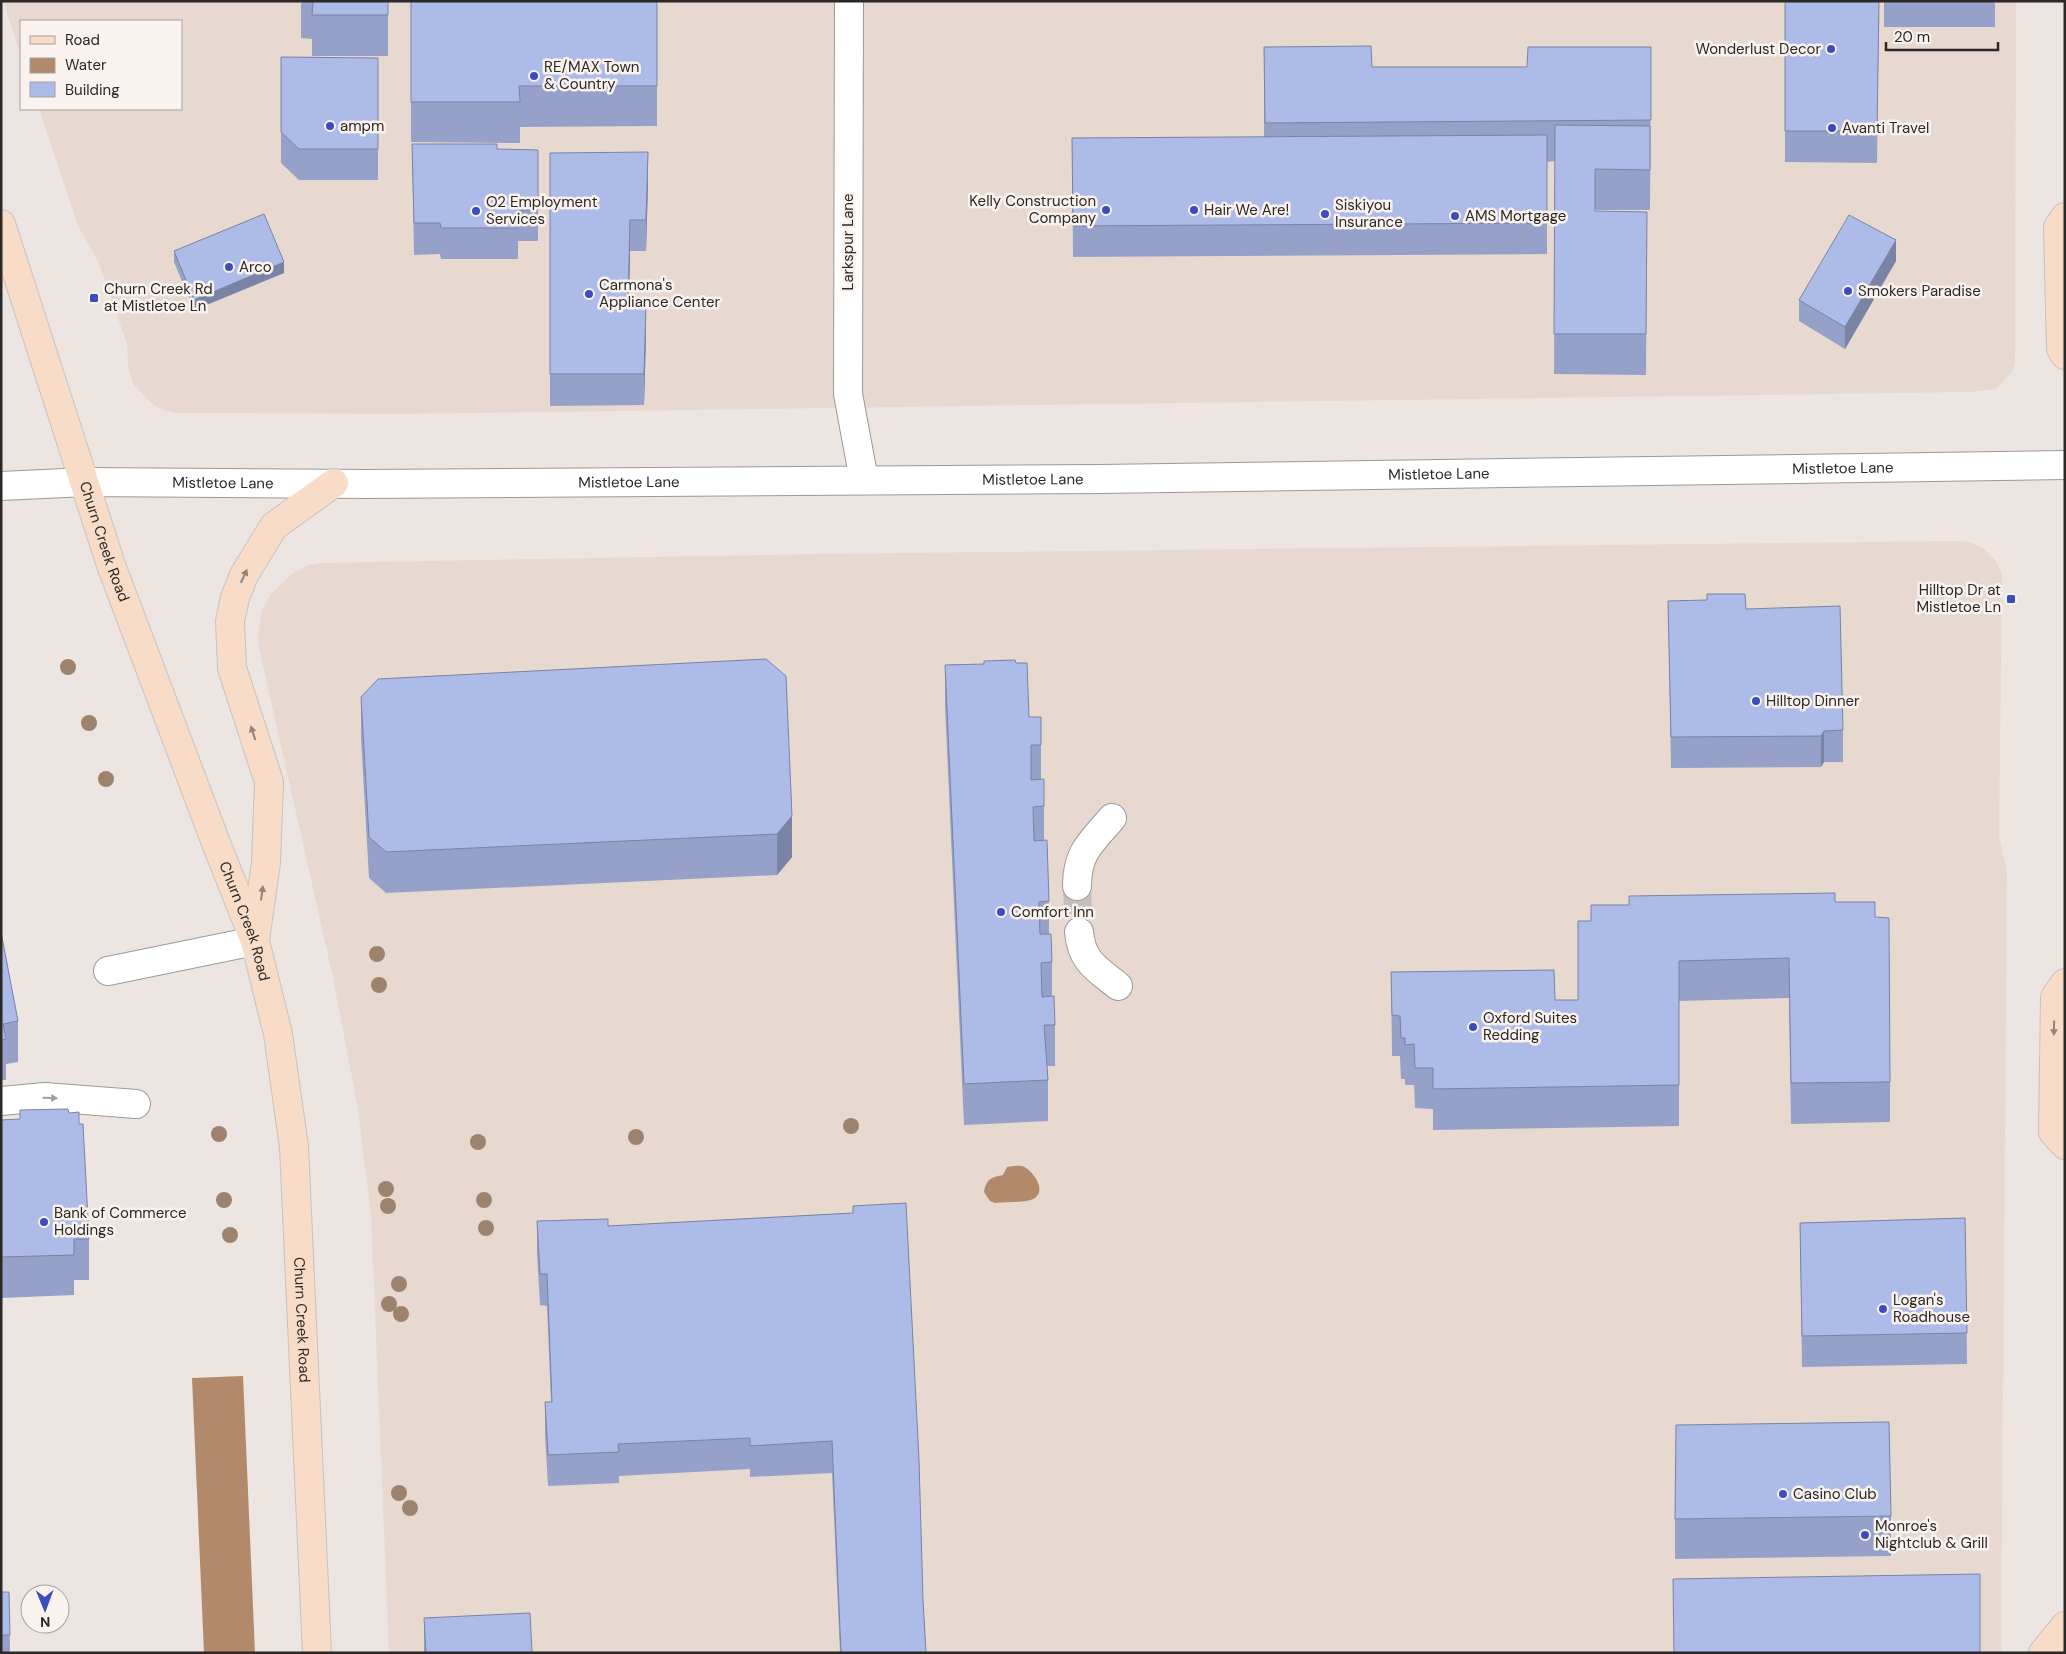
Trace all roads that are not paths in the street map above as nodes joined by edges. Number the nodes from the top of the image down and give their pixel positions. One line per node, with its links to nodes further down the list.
1 (849, 1): 6 (street, Larkspur Lane)
2 (2065, 218): 4 (main road)
3 (1, 224): 7 (main road, Churn Creek Road)
4 (2065, 355)
5 (2065, 464): 6 (street, Mistletoe Lane)
6 (864, 480): 8 (street, Mistletoe Lane)
7 (86, 482): 8 (street, Mistletoe Lane); 9 (street, Mistletoe Lane); 13 (main road, Churn Creek Road)
8 (334, 484): 13 (main road, one-way to 8)
9 (1, 486)
10 (1112, 818): 11 (street)
11 (1077, 886)
12 (1079, 932): 16 (street)
13 (255, 941): 14 (street); 21 (main road, Churn Creek Road)
14 (108, 971)
15 (2065, 983): 19 (main road, one-way to 19)
16 (1118, 986)
17 (1, 1100): 18 (street, one-way to 18)
18 (136, 1104)
19 (2065, 1146)
20 (2065, 1626): 22 (main road)
21 (317, 1653)
22 (2043, 1653)

